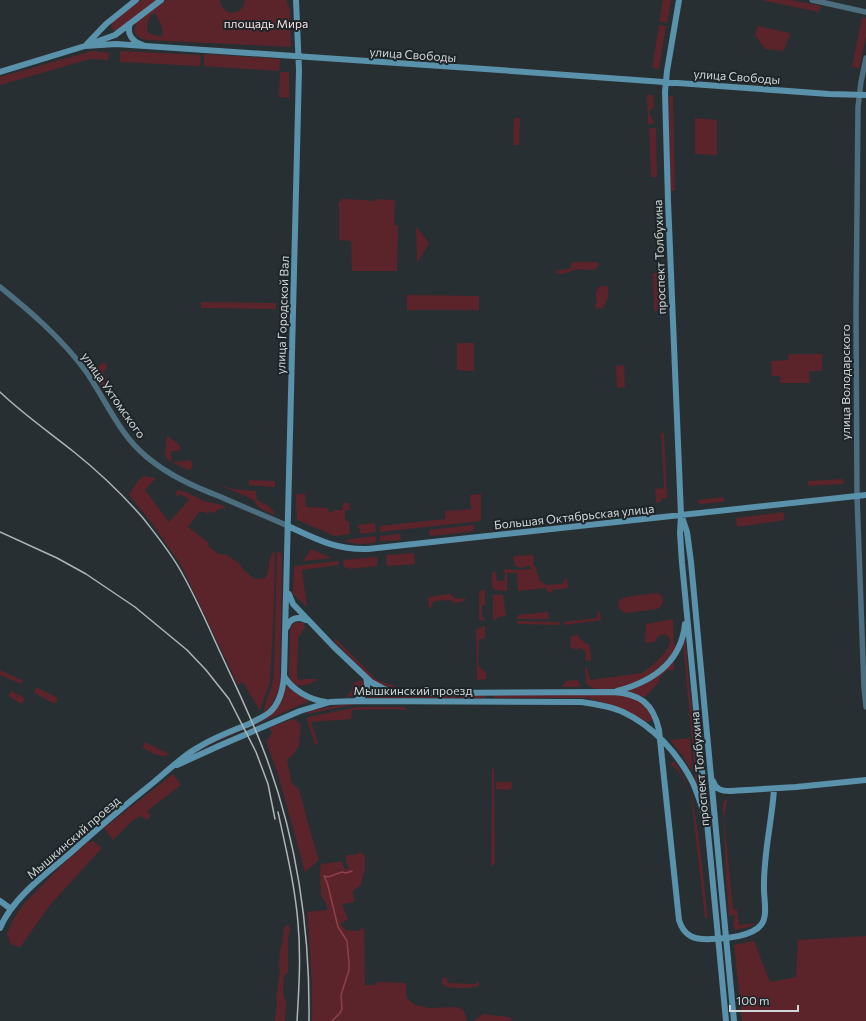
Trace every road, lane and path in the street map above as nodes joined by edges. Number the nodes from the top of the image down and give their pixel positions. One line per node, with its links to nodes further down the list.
1 (136, 0): 8 (main road)
2 (161, 0): 7 (main road)
3 (296, 0): 10 (main road, улица Городской Вал)
4 (679, 0): 13 (main road, проспект Толбухина)
5 (812, 0): 6 (street)
6 (866, 12)
7 (130, 24): 8 (main road); 9 (main road)
8 (85, 46): 9 (main road, улица Свободы); 12 (main road, улица Свободы)
9 (148, 47): 10 (main road, улица Свободы)
10 (299, 57): 13 (main road, улица Свободы); 21 (main road, улица Городской Вал)
11 (866, 58): 15 (street, улица Володарского)
12 (0, 72)
13 (665, 82): 15 (main road, улица Свободы); 20 (main road, проспект Толбухина)
14 (866, 95): 15 (main road, улица Свободы)
15 (858, 97): 16 (main road, улица Свободы); 19 (street, улица Володарского)
16 (866, 100)
17 (0, 287): 21 (street, улица Ухтомского)
18 (866, 495): 19 (main road, Большая Октябрьская улица)
19 (857, 496): 20 (main road, Большая Октябрьская улица); 31 (street, улица Володарского)
20 (681, 515): 21 (main road, Большая Октябрьская улица); 23 (main road, проспект Толбухина); 38 (main road, проспект Толбухина)
21 (288, 526): 22 (main road, улица Городской Вал)
22 (287, 587): 24 (main road, Мышкинский проезд); 25 (main road, улица Городской Вал)
23 (686, 613): 28 (main road, Мышкинский проезд); 43 (main road, проспект Толбухина)
24 (312, 624): 25 (main road); 26 (main road, Мышкинский проезд)
25 (286, 631): 27 (main road, Мышкинский проезд)
26 (363, 675): 28 (main road, Мышкинский проезд); 29 (main road)
27 (284, 676): 30 (main road); 37 (main road, Мышкинский проезд)
28 (613, 692): 32 (main road, Мышкинский проезд)
29 (356, 701): 30 (main road, Мышкинский проезд); 33 (main road, Мышкинский проезд)
30 (330, 702): 37 (main road, Мышкинский проезд)
31 (866, 707)
32 (655, 716): 33 (main road); 34 (main road, Мышкинский проезд)
33 (645, 725): 34 (main road, Мышкинский проезд)
34 (661, 738): 35 (main road, Мышкинский проезд); 36 (main road)
35 (676, 757): 36 (main road); 43 (main road, Мышкинский проезд)
36 (663, 761): 40 (main road)
37 (169, 769): 45 (main road, Мышкинский проезд)
38 (711, 776): 41 (main road); 42 (main road, проспект Толбухина)
39 (866, 780): 40 (main road)
40 (774, 789): 41 (main road)
41 (730, 791): 42 (main road)
42 (714, 812): 48 (main road, проспект Толбухина, bridge)
43 (708, 827): 47 (main road, проспект Толбухина, bridge)
44 (0, 901): 45 (main road)
45 (11, 909): 46 (main road, Мышкинский проезд)
46 (0, 928)
47 (726, 1021)
48 (734, 1021)

